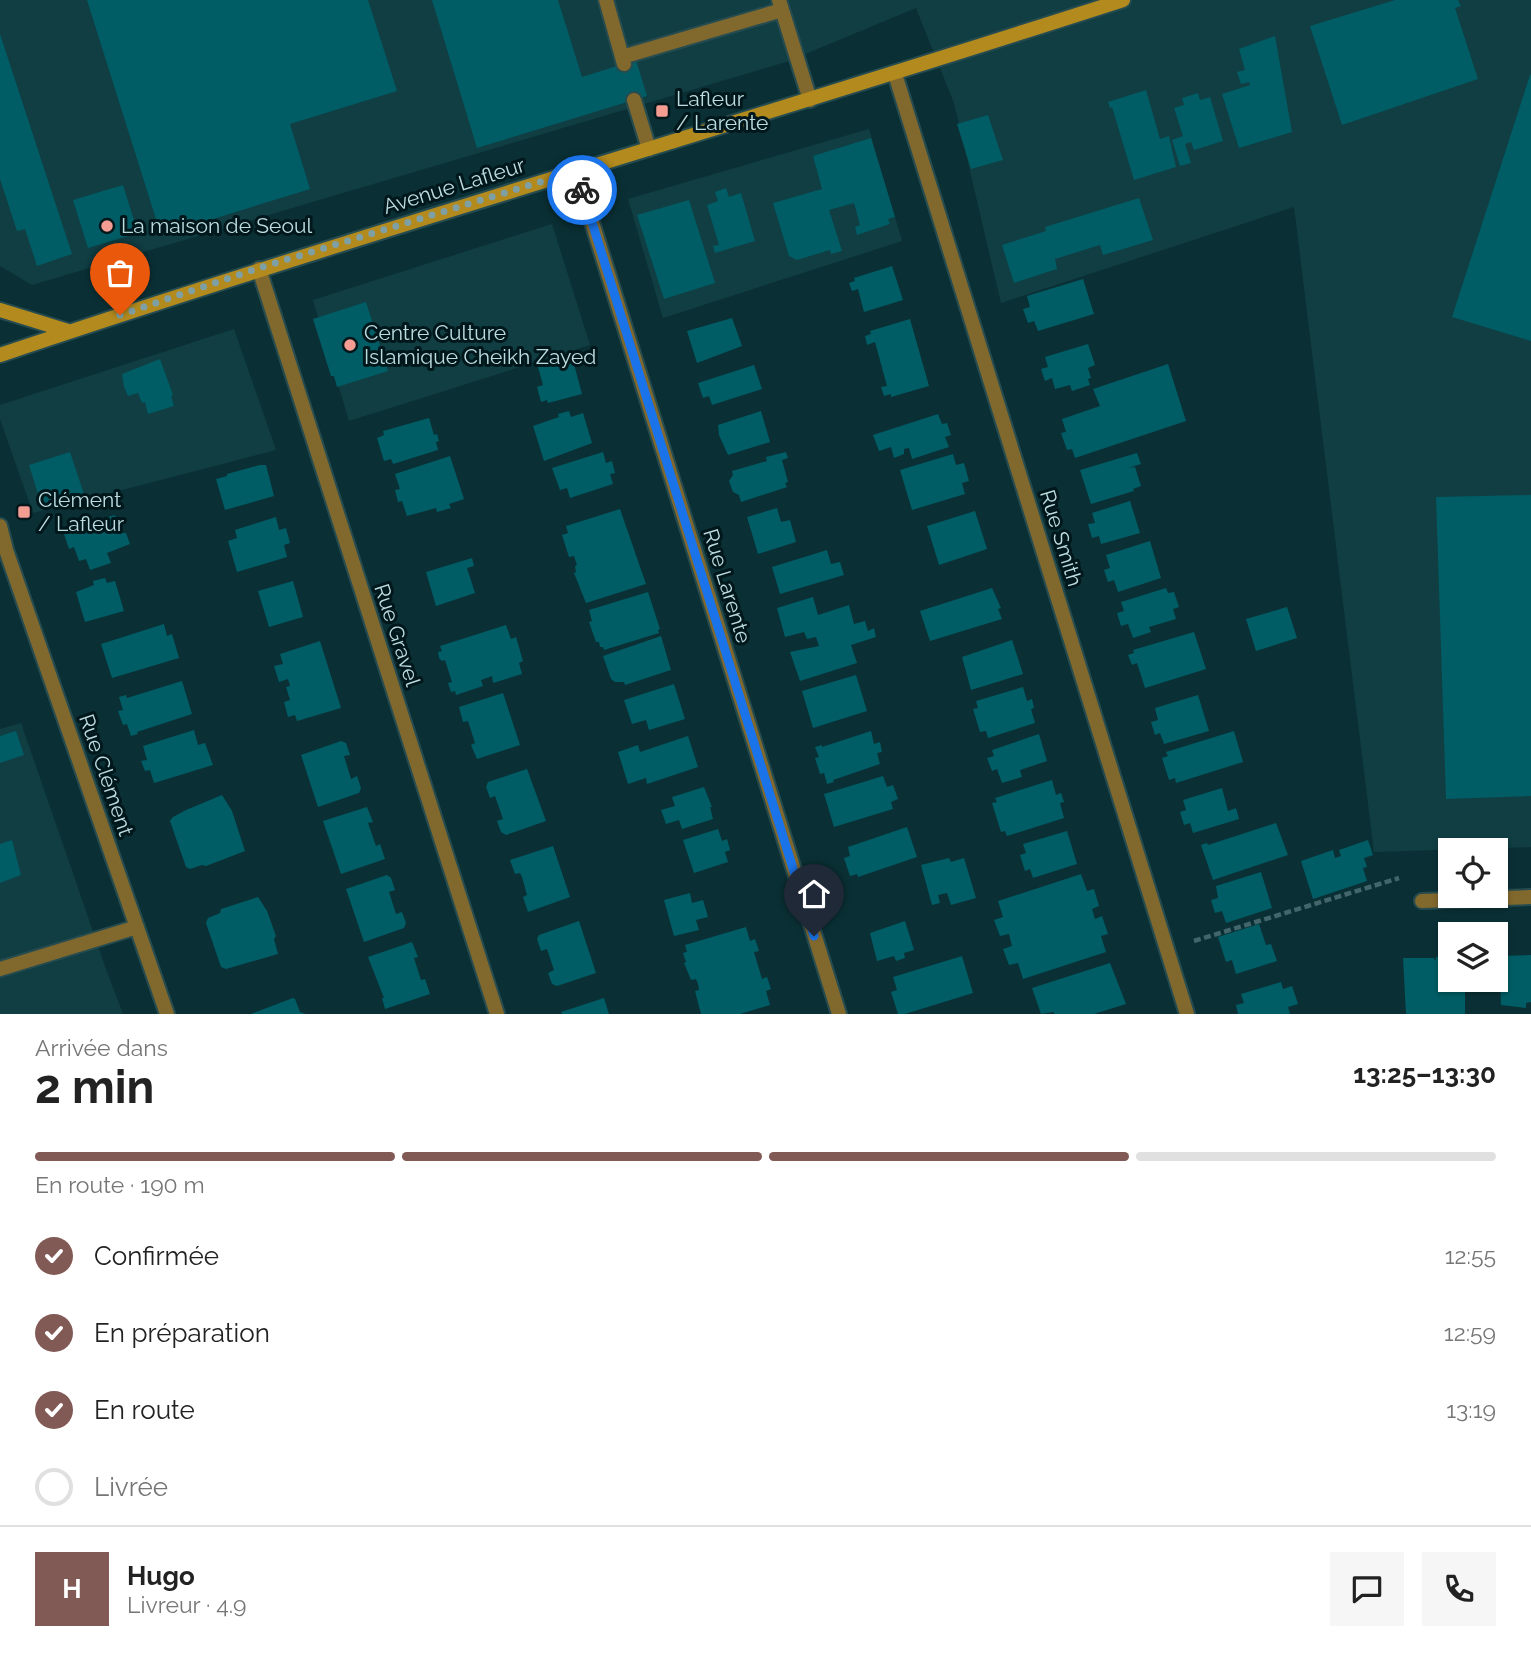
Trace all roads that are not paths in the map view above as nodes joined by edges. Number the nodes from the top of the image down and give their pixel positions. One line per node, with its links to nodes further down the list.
1 (606, 0): 3 (street)
2 (1123, 0): 4 (main road, Avenue Lafleur)
3 (780, 5): 6 (street)
4 (895, 74): 6 (main road, Avenue Lafleur); 22 (street, Rue Smith)
5 (634, 100): 7 (street)
6 (810, 100): 7 (main road, Avenue Lafleur)
7 (649, 149): 8 (main road, Avenue Lafleur)
8 (576, 171): 9 (main road, Avenue Lafleur); 21 (street, Rue Larente)
9 (259, 268): 11 (main road, Avenue Lafleur); 20 (street, Rue Gravel)
10 (0, 310): 11 (main road)
11 (69, 332): 12 (main road, Avenue Lafleur)
12 (0, 355)
13 (0, 526): 14 (street, Rue Clément)
14 (3, 545): 17 (street, Rue Clément)
15 (1531, 897): 16 (street)
16 (1422, 901)
17 (137, 927): 18 (street); 19 (street, Rue Clément)
18 (0, 969)
19 (167, 1014)
20 (497, 1014)
21 (839, 1014)
22 (1187, 1014)

